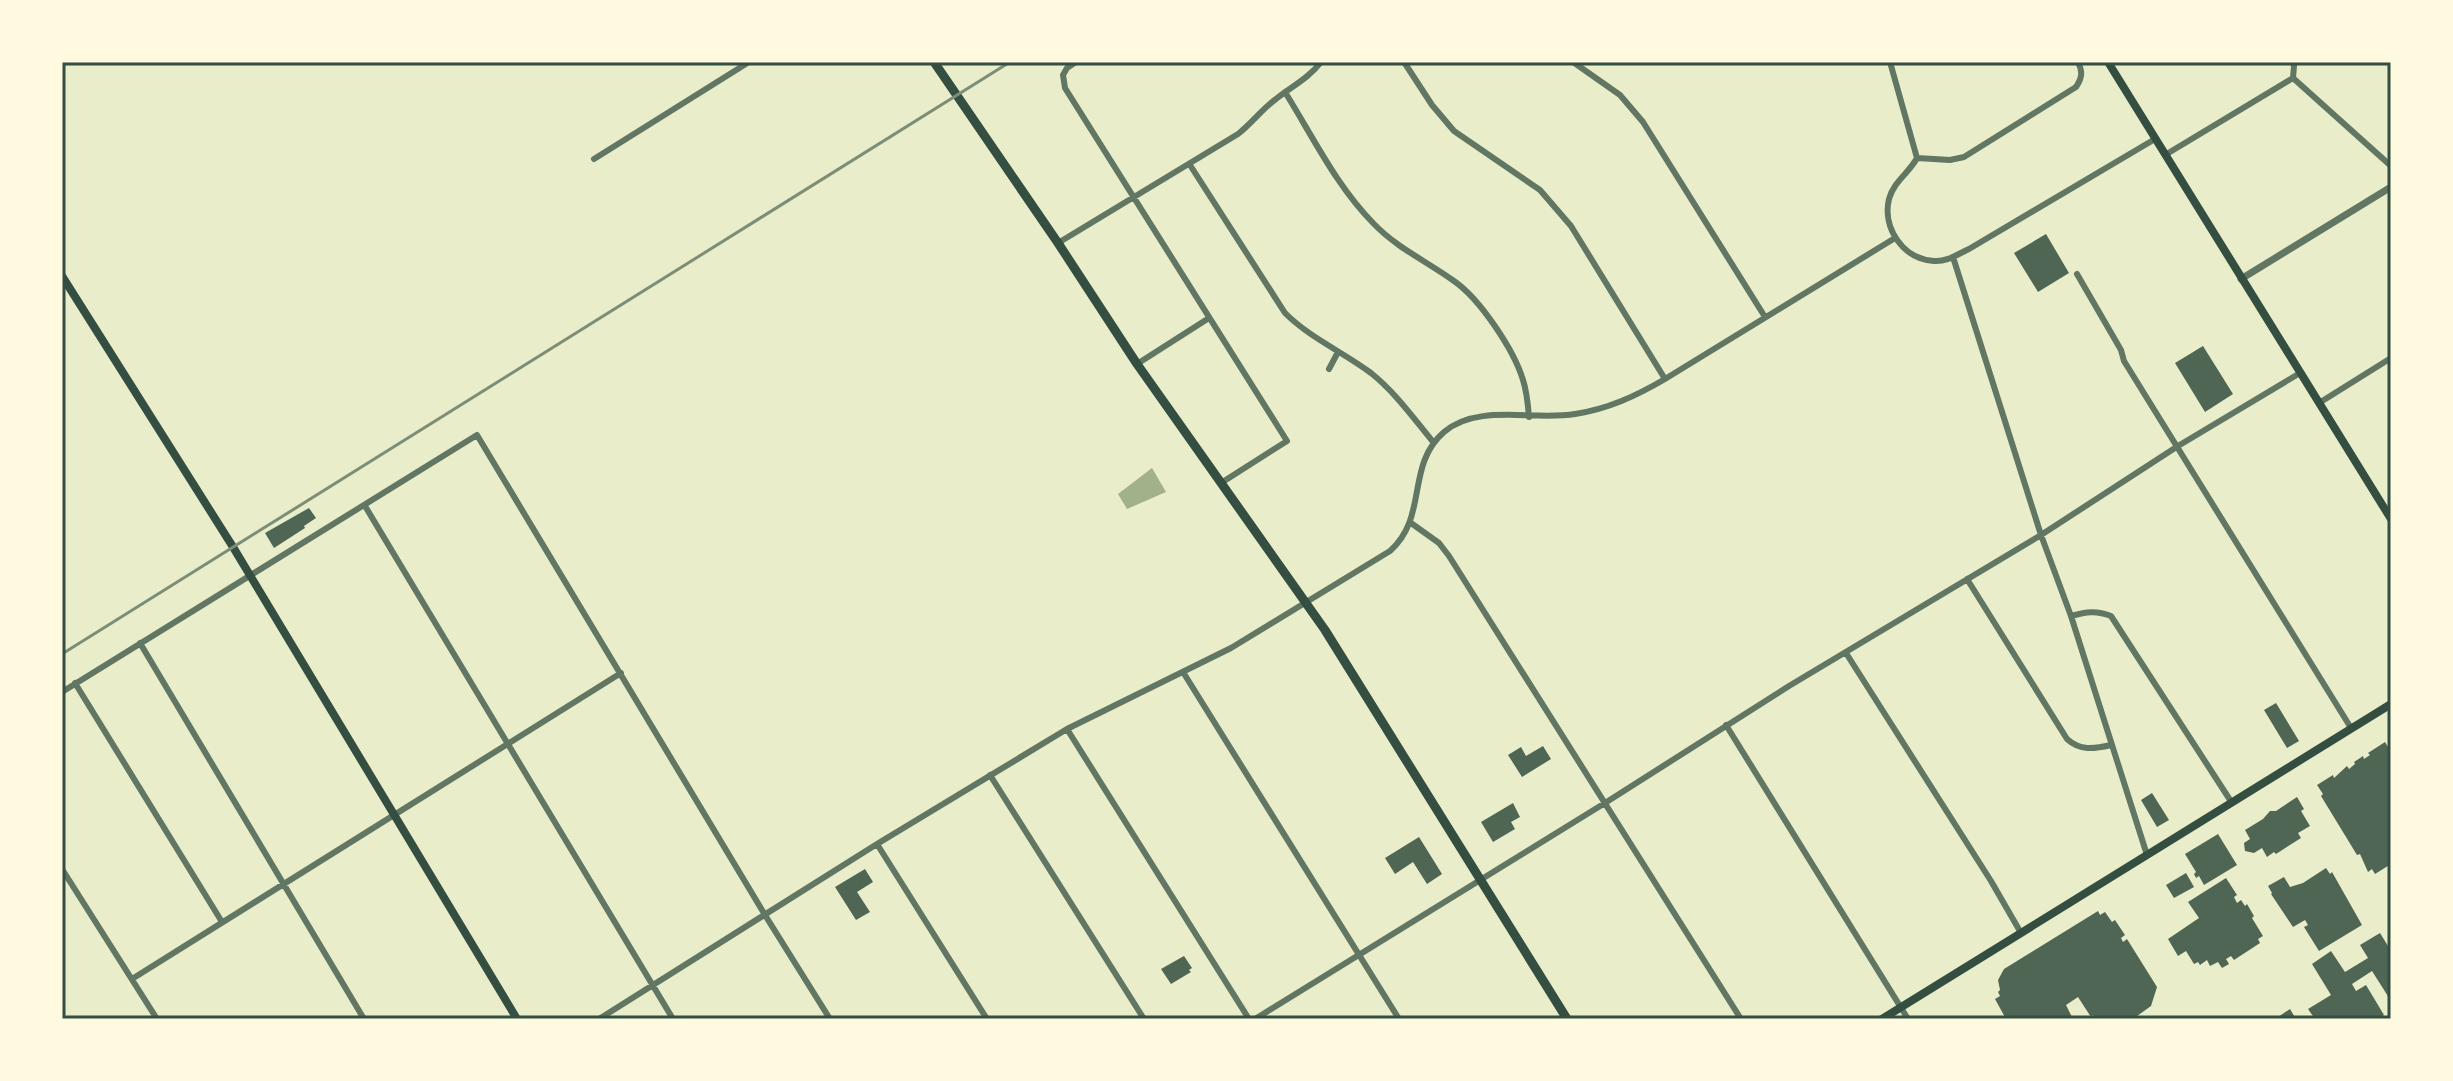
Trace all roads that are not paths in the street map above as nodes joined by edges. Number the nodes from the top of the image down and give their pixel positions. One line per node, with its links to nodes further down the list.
1 (749, 62): 16 (street)
2 (934, 62): 22 (main road)
3 (1076, 62): 20 (street)
4 (1321, 62): 12 (street)
5 (1404, 62): 34 (street)
6 (1573, 62): 27 (street)
7 (1890, 62): 15 (street)
8 (2078, 62): 15 (street)
9 (2108, 62): 13 (main road)
10 (2292, 62): 11 (street)
11 (2293, 78): 14 (street); 18 (street)
12 (1285, 92): 17 (street); 36 (street)
13 (2155, 139): 14 (main road); 23 (street)
14 (2165, 155): 26 (main road)
15 (1917, 158): 21 (street)
16 (594, 159)
17 (1190, 165): 20 (street); 29 (street)
18 (2391, 166)
19 (2391, 187): 26 (street)
20 (1133, 197): 22 (street); 28 (street)
21 (1895, 238): 23 (street); 27 (street)
22 (1058, 243): 31 (main road)
23 (1953, 257): 43 (street)
24 (2077, 274): 38 (street)
25 (62, 276): 44 (main road)
26 (2241, 279): 33 (main road)
27 (1765, 317): 34 (street)
28 (1209, 318): 31 (street); 39 (street)
29 (1338, 352): 32 (street); 37 (street)
30 (2391, 358): 35 (street)
31 (1137, 364): 39 (main road)
32 (1329, 369)
33 (2300, 373): 35 (main road); 38 (street)
34 (1665, 379): 36 (street)
35 (2319, 403): 41 (main road)
36 (1529, 417): 37 (street)
37 (1434, 443): 42 (street)
38 (2178, 446): 43 (street); 56 (street)
39 (1221, 483): 46 (main road)
40 (365, 506): 44 (street); 51 (street); 58 (street)
41 (2391, 519)
42 (1411, 523): 46 (street); 61 (street)
43 (2041, 535): 45 (street); 47 (street)
44 (250, 575): 48 (street); 63 (main road)
45 (1967, 579): 49 (street); 59 (street)
46 (1306, 603): 50 (street); 67 (main road)
47 (2071, 616): 59 (street); 62 (street)
48 (140, 643): 52 (street); 68 (street)
49 (1846, 653): 55 (street); 71 (street)
50 (1183, 672): 57 (street); 72 (street)
51 (621, 673): 58 (street); 69 (street)
52 (75, 683): 53 (street); 70 (street)
53 (62, 692)
54 (2391, 704): 56 (main road)
55 (1726, 725): 61 (street); 75 (street)
56 (2351, 728): 62 (main road)
57 (1067, 729): 60 (street); 84 (street)
58 (508, 743): 63 (street); 74 (street)
59 (2111, 745): 65 (street)
60 (990, 775): 64 (street); 83 (street)
61 (1605, 803): 67 (street); 87 (street)
62 (2232, 803): 65 (main road)
63 (394, 814): 68 (street); 78 (main road)
64 (877, 844): 69 (street); 82 (street)
65 (2147, 855): 71 (main road)
66 (62, 869): 73 (street)
67 (1481, 881): 72 (street); 86 (main road)
68 (283, 883): 70 (street); 77 (street)
69 (765, 915): 74 (street); 81 (street)
70 (222, 922): 73 (street)
71 (2021, 933): 75 (main road)
72 (1359, 955): 84 (street); 85 (street)
73 (132, 979): 76 (street)
74 (652, 986): 79 (street); 80 (street)
75 (1901, 1007): 88 (main road); 89 (street)
76 (157, 1019)
77 (364, 1019)
78 (517, 1019)
79 (599, 1019)
80 (673, 1019)
81 (830, 1019)
82 (987, 1019)
83 (1144, 1019)
84 (1252, 1019)
85 (1399, 1019)
86 (1567, 1019)
87 (1741, 1019)
88 (1882, 1019)
89 (1908, 1019)

